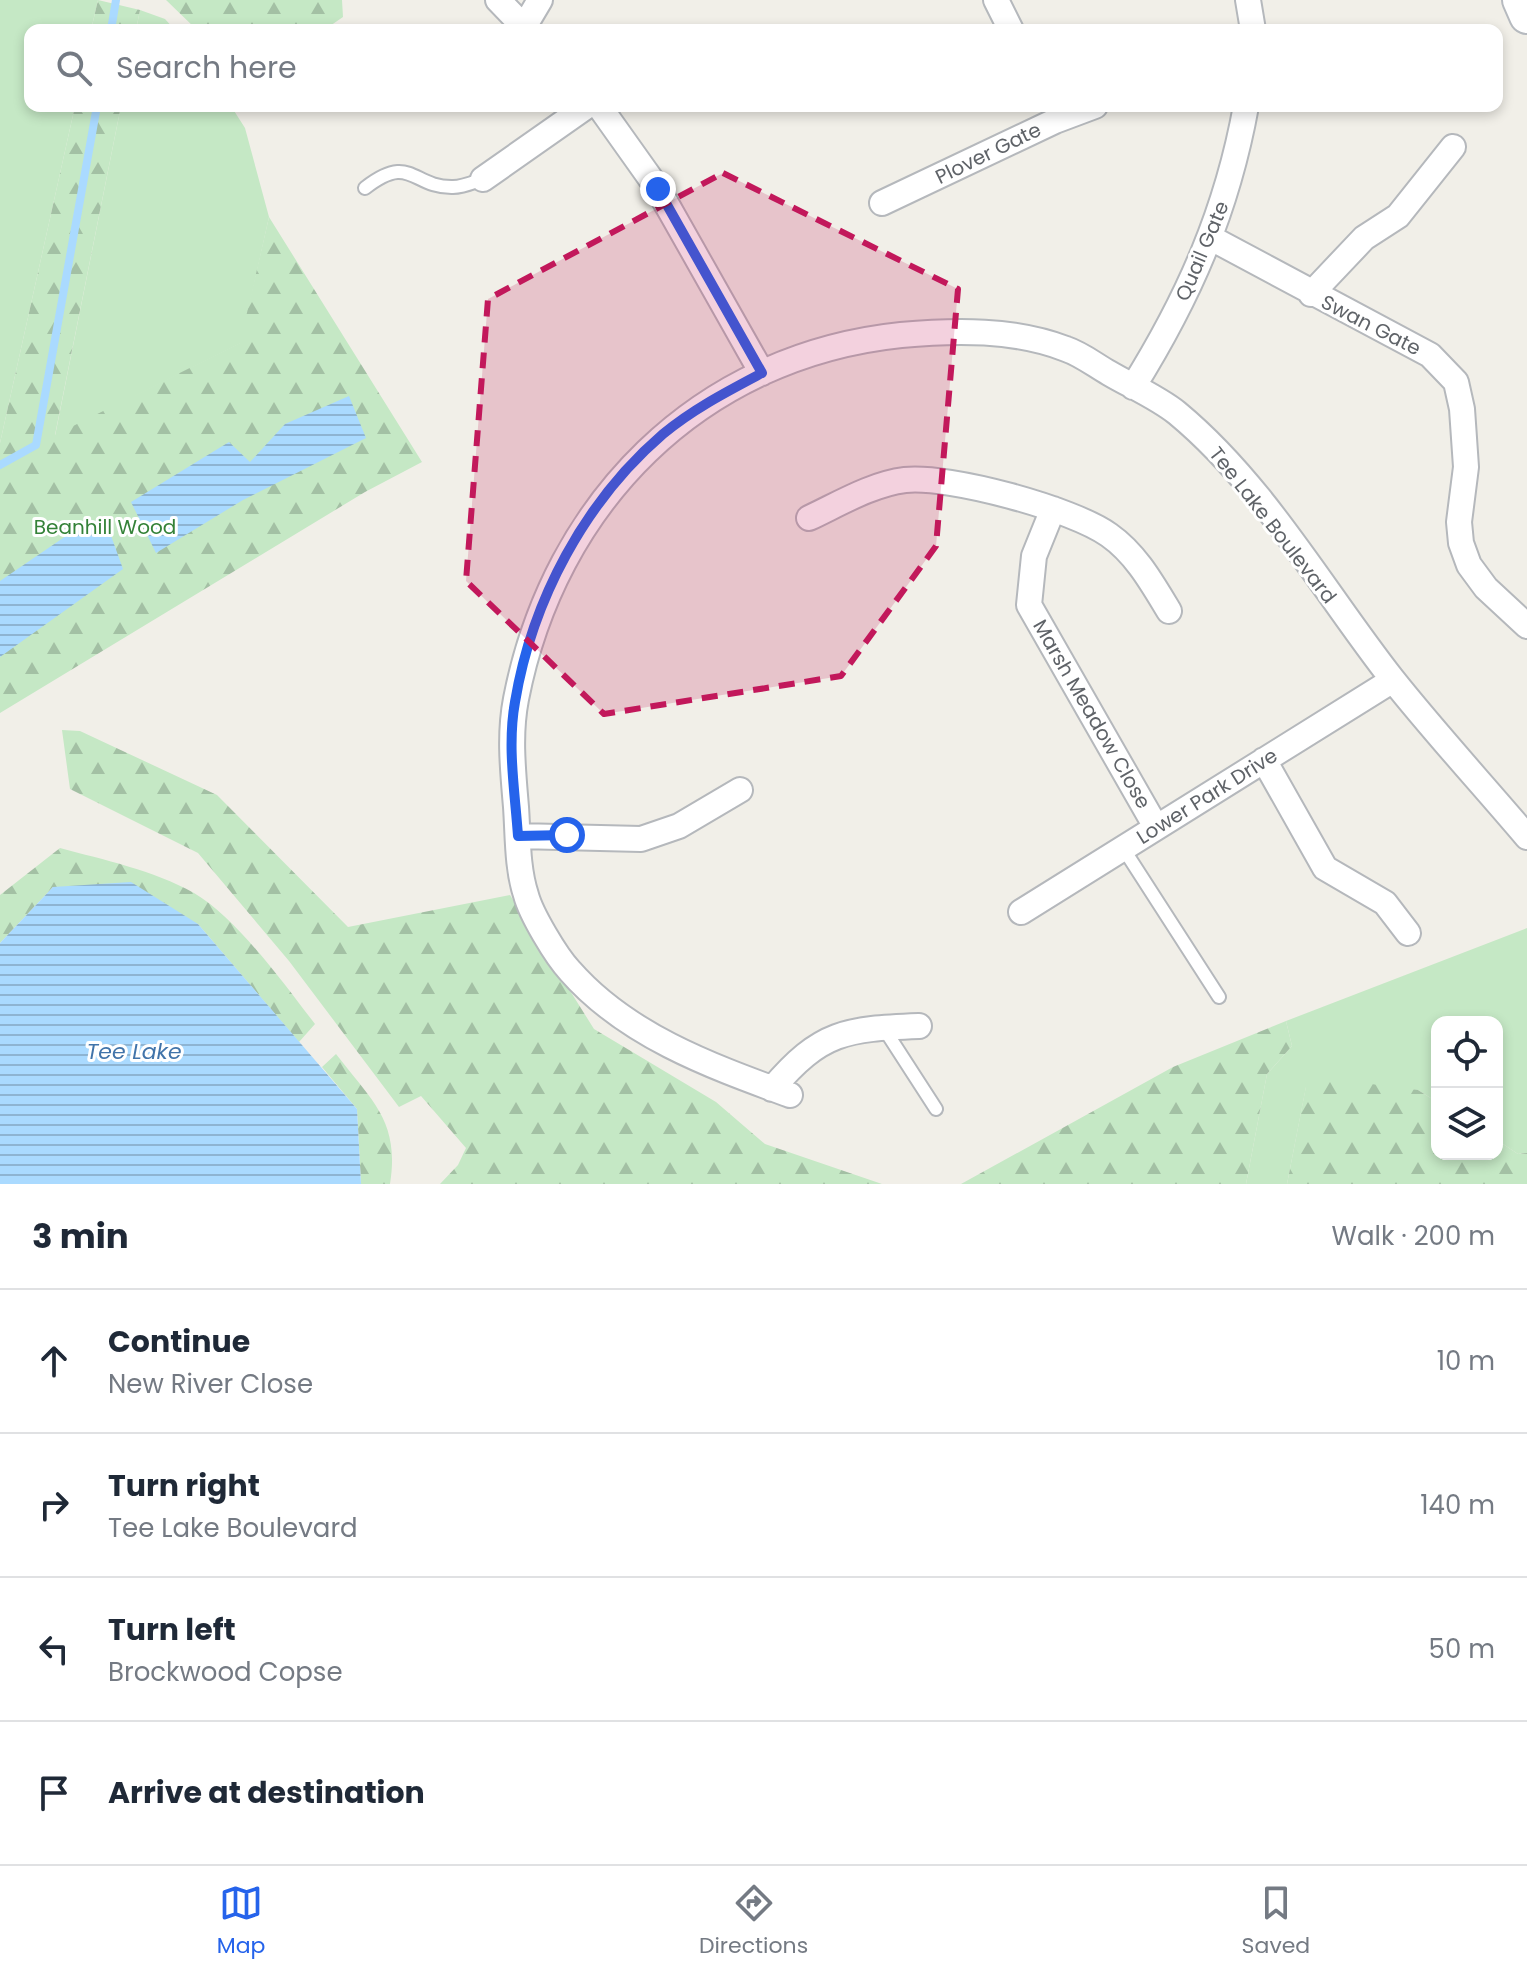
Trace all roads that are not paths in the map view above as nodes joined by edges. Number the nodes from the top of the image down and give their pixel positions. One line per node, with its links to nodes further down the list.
1 (498, 0): 7 (street)
2 (540, 0): 8 (street)
3 (996, 0): 9 (street)
4 (1248, 0): 10 (street)
5 (1520, 0): 6 (main road)
6 (1527, 16)
7 (521, 24)
8 (528, 24)
9 (1008, 24)
10 (1252, 24)
11 (578, 112): 16 (street)
12 (603, 112): 21 (street)
13 (1245, 112): 19 (street, Quail Gate)
14 (1051, 114): 18 (street, Plover Gate)
15 (1453, 147): 20 (street)
16 (483, 179): 17 (lane)
17 (365, 188)
18 (882, 203)
19 (1211, 238): 20 (street, Swan Gate); 22 (street, Quail Gate)
20 (1311, 294): 26 (street, Swan Gate)
21 (762, 373): 22 (street, Tee Lake Boulevard); 31 (street, Tee Lake Boulevard)
22 (1133, 387): 27 (street, Tee Lake Boulevard)
23 (1053, 509): 24 (street); 25 (street); 30 (street, Marsh Meadow Close)
24 (809, 518)
25 (1169, 611)
26 (1527, 626)
27 (1393, 680): 28 (street, Lower Park Drive); 32 (street, Tee Lake Boulevard)
28 (1264, 760): 30 (street, Lower Park Drive); 35 (street)
29 (740, 790): 31 (street)
30 (1156, 827): 33 (street, Lower Park Drive)
31 (518, 836): 38 (street, Tee Lake Boulevard)
32 (1527, 837)
33 (1123, 848): 34 (street, Lower Park Drive); 36 (lane)
34 (1021, 912)
35 (1408, 933)
36 (1219, 997)
37 (919, 1026): 38 (street)
38 (883, 1027): 39 (lane)
39 (936, 1109)

